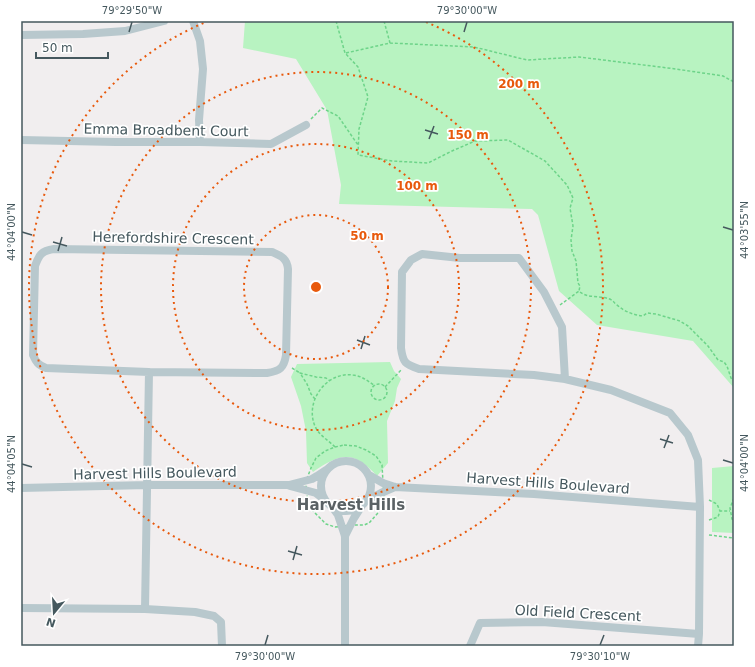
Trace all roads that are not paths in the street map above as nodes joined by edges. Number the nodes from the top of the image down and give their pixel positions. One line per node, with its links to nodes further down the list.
1 (164, 21): 3 (street)
2 (193, 21): 6 (street)
3 (21, 35)
4 (306, 125): 6 (street, Emma Broadbent Court)
5 (21, 140): 6 (street, Emma Broadbent Court)
6 (200, 142)
7 (149, 372): 7 (street, Herefordshire Crescent); 11 (street)
8 (565, 380): 8 (street); 19 (street)
9 (326, 470): 10 (street); 12 (street, Harvest Hills Boulevard); 15 (street)
10 (369, 475): 13 (street, Harvest Hills Boulevard); 16 (street)
11 (147, 485): 12 (street, Harvest Hills Boulevard); 14 (street, Harvest Hills Boulevard); 22 (street)
12 (289, 485): 15 (street, Harvest Hills Boulevard)
13 (395, 487): 16 (street, Harvest Hills Boulevard); 19 (street, Harvest Hills Boulevard)
14 (21, 488)
15 (325, 500): 17 (street)
16 (368, 500): 18 (street)
17 (331, 506): 18 (street); 20 (street)
18 (362, 507): 20 (street)
19 (700, 508): 23 (street)
20 (346, 525): 25 (street)
21 (21, 608): 22 (street)
22 (145, 609): 24 (street)
23 (699, 634): 26 (street, Old Field Crescent); 27 (street)
24 (222, 646)
25 (345, 646)
26 (470, 646)
27 (698, 646)

